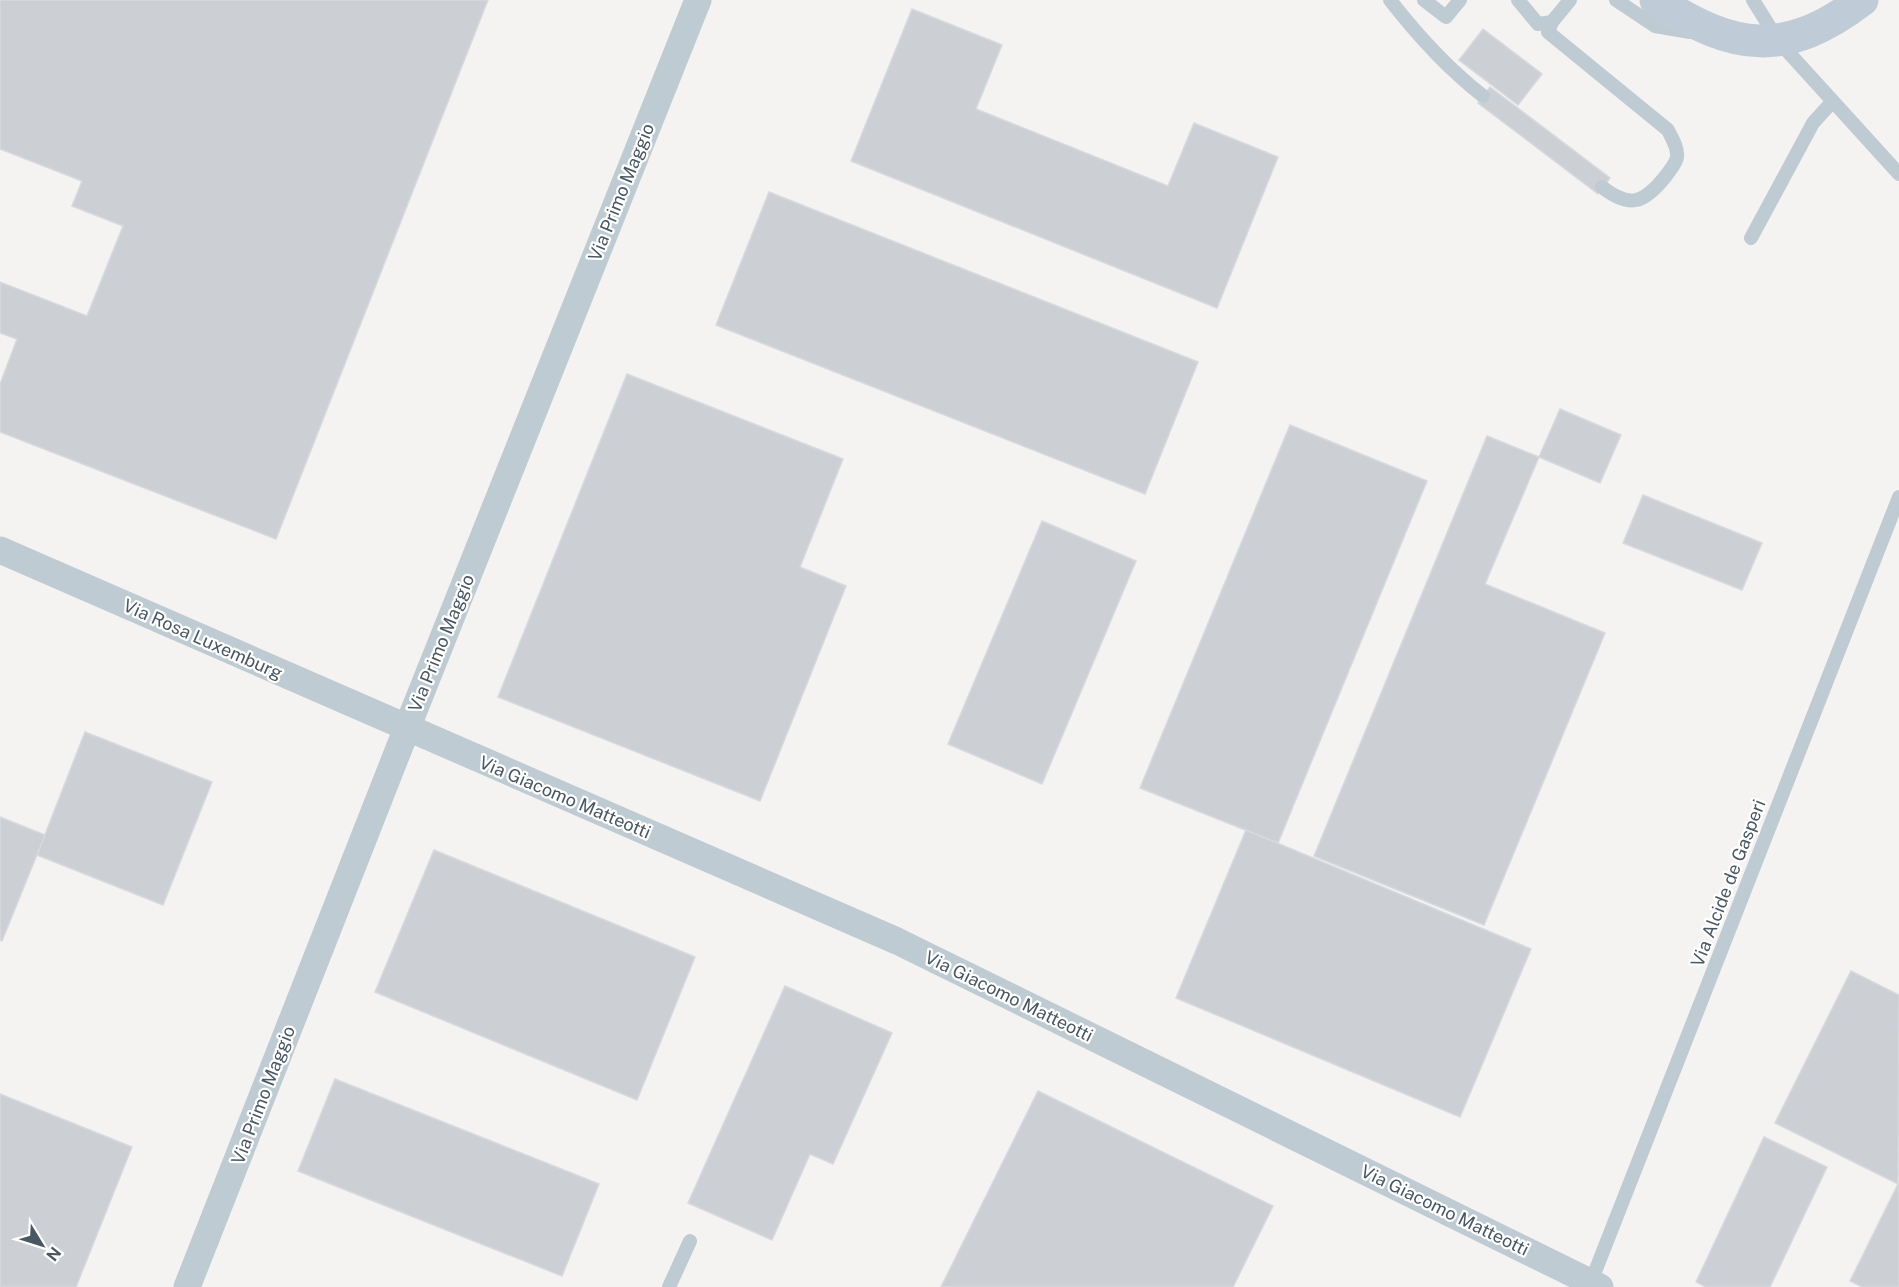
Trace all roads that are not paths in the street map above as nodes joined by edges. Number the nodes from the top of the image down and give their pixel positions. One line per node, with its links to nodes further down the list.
1 (698, 0): 21 (street, Via Primo Maggio)
2 (1390, 0): 14 (lane)
3 (1425, 0): 4 (lane)
4 (1460, 0)
5 (1518, 0): 11 (lane)
6 (1570, 0): 11 (lane)
7 (1616, 0): 12 (lane)
8 (1656, 0): 12 (street)
9 (1753, 0): 13 (lane)
10 (1862, 0): 13 (street)
11 (1552, 22): 17 (lane)
12 (1726, 38): 13 (street)
13 (1779, 42): 15 (lane)
14 (1484, 96)
15 (1832, 102): 16 (lane); 18 (lane)
16 (1899, 174)
17 (1602, 187)
18 (1751, 238)
19 (1899, 497): 23 (lane, Via Alcide de Gasperi)
20 (0, 550): 21 (street, Via Rosa Luxemburg)
21 (407, 728): 23 (street, Via Giacomo Matteotti); 24 (street, Via Primo Maggio)
22 (690, 1241): 25 (lane)
23 (1595, 1285)
24 (187, 1287)
25 (669, 1287)

